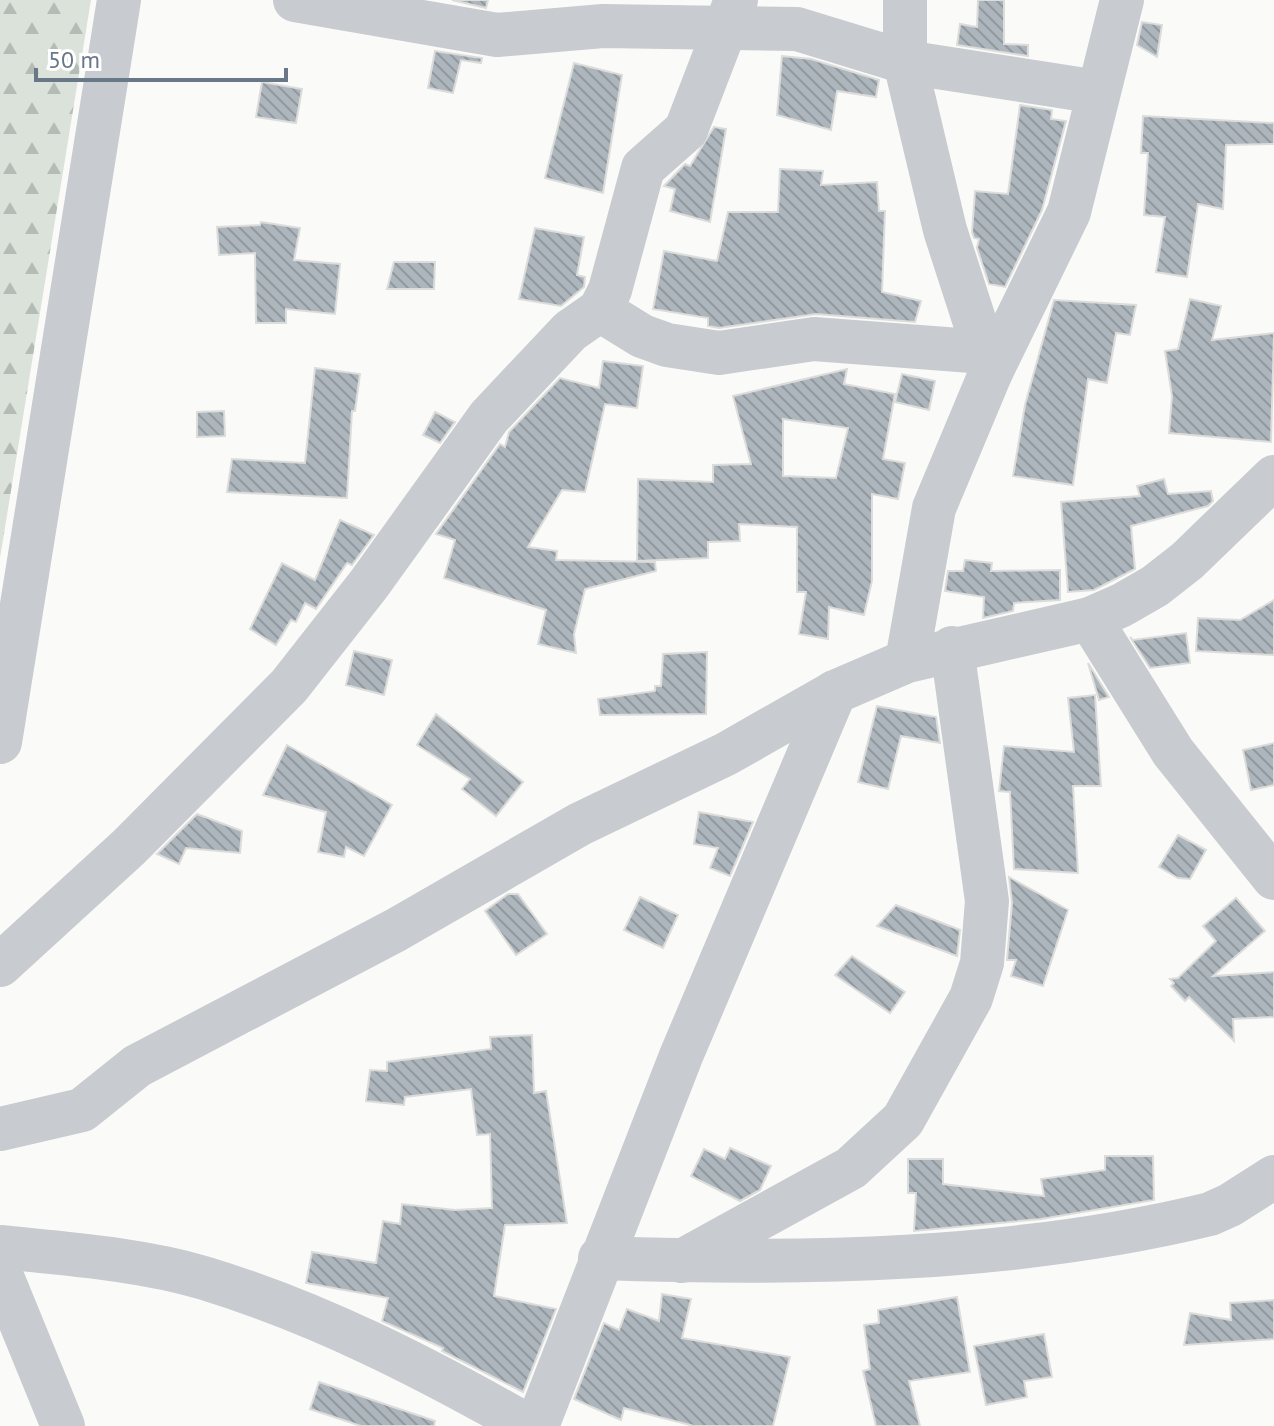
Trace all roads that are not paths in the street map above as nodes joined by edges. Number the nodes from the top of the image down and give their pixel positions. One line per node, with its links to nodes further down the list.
1 (119, 0): 15 (street)
2 (295, 0): 5 (street)
3 (905, 0): 6 (street)
4 (1122, 0): 7 (street)
5 (730, 14): 6 (street); 8 (street)
6 (905, 62): 7 (street); 9 (street)
7 (1098, 92): 9 (street)
8 (600, 310): 9 (street); 17 (street)
9 (988, 362): 13 (street)
10 (1274, 477): 11 (street)
11 (1090, 619): 12 (street); 16 (street)
12 (952, 648): 13 (street); 22 (street)
13 (907, 661): 14 (street)
14 (835, 692): 18 (street); 21 (street)
15 (0, 742)
16 (1274, 878)
17 (0, 965)
18 (0, 1129)
19 (1274, 1177): 22 (street)
20 (0, 1247): 25 (street)
21 (600, 1258): 22 (street); 26 (street)
22 (682, 1261)
23 (0, 1272): 24 (street)
24 (63, 1426)
25 (528, 1426)
26 (537, 1426)

